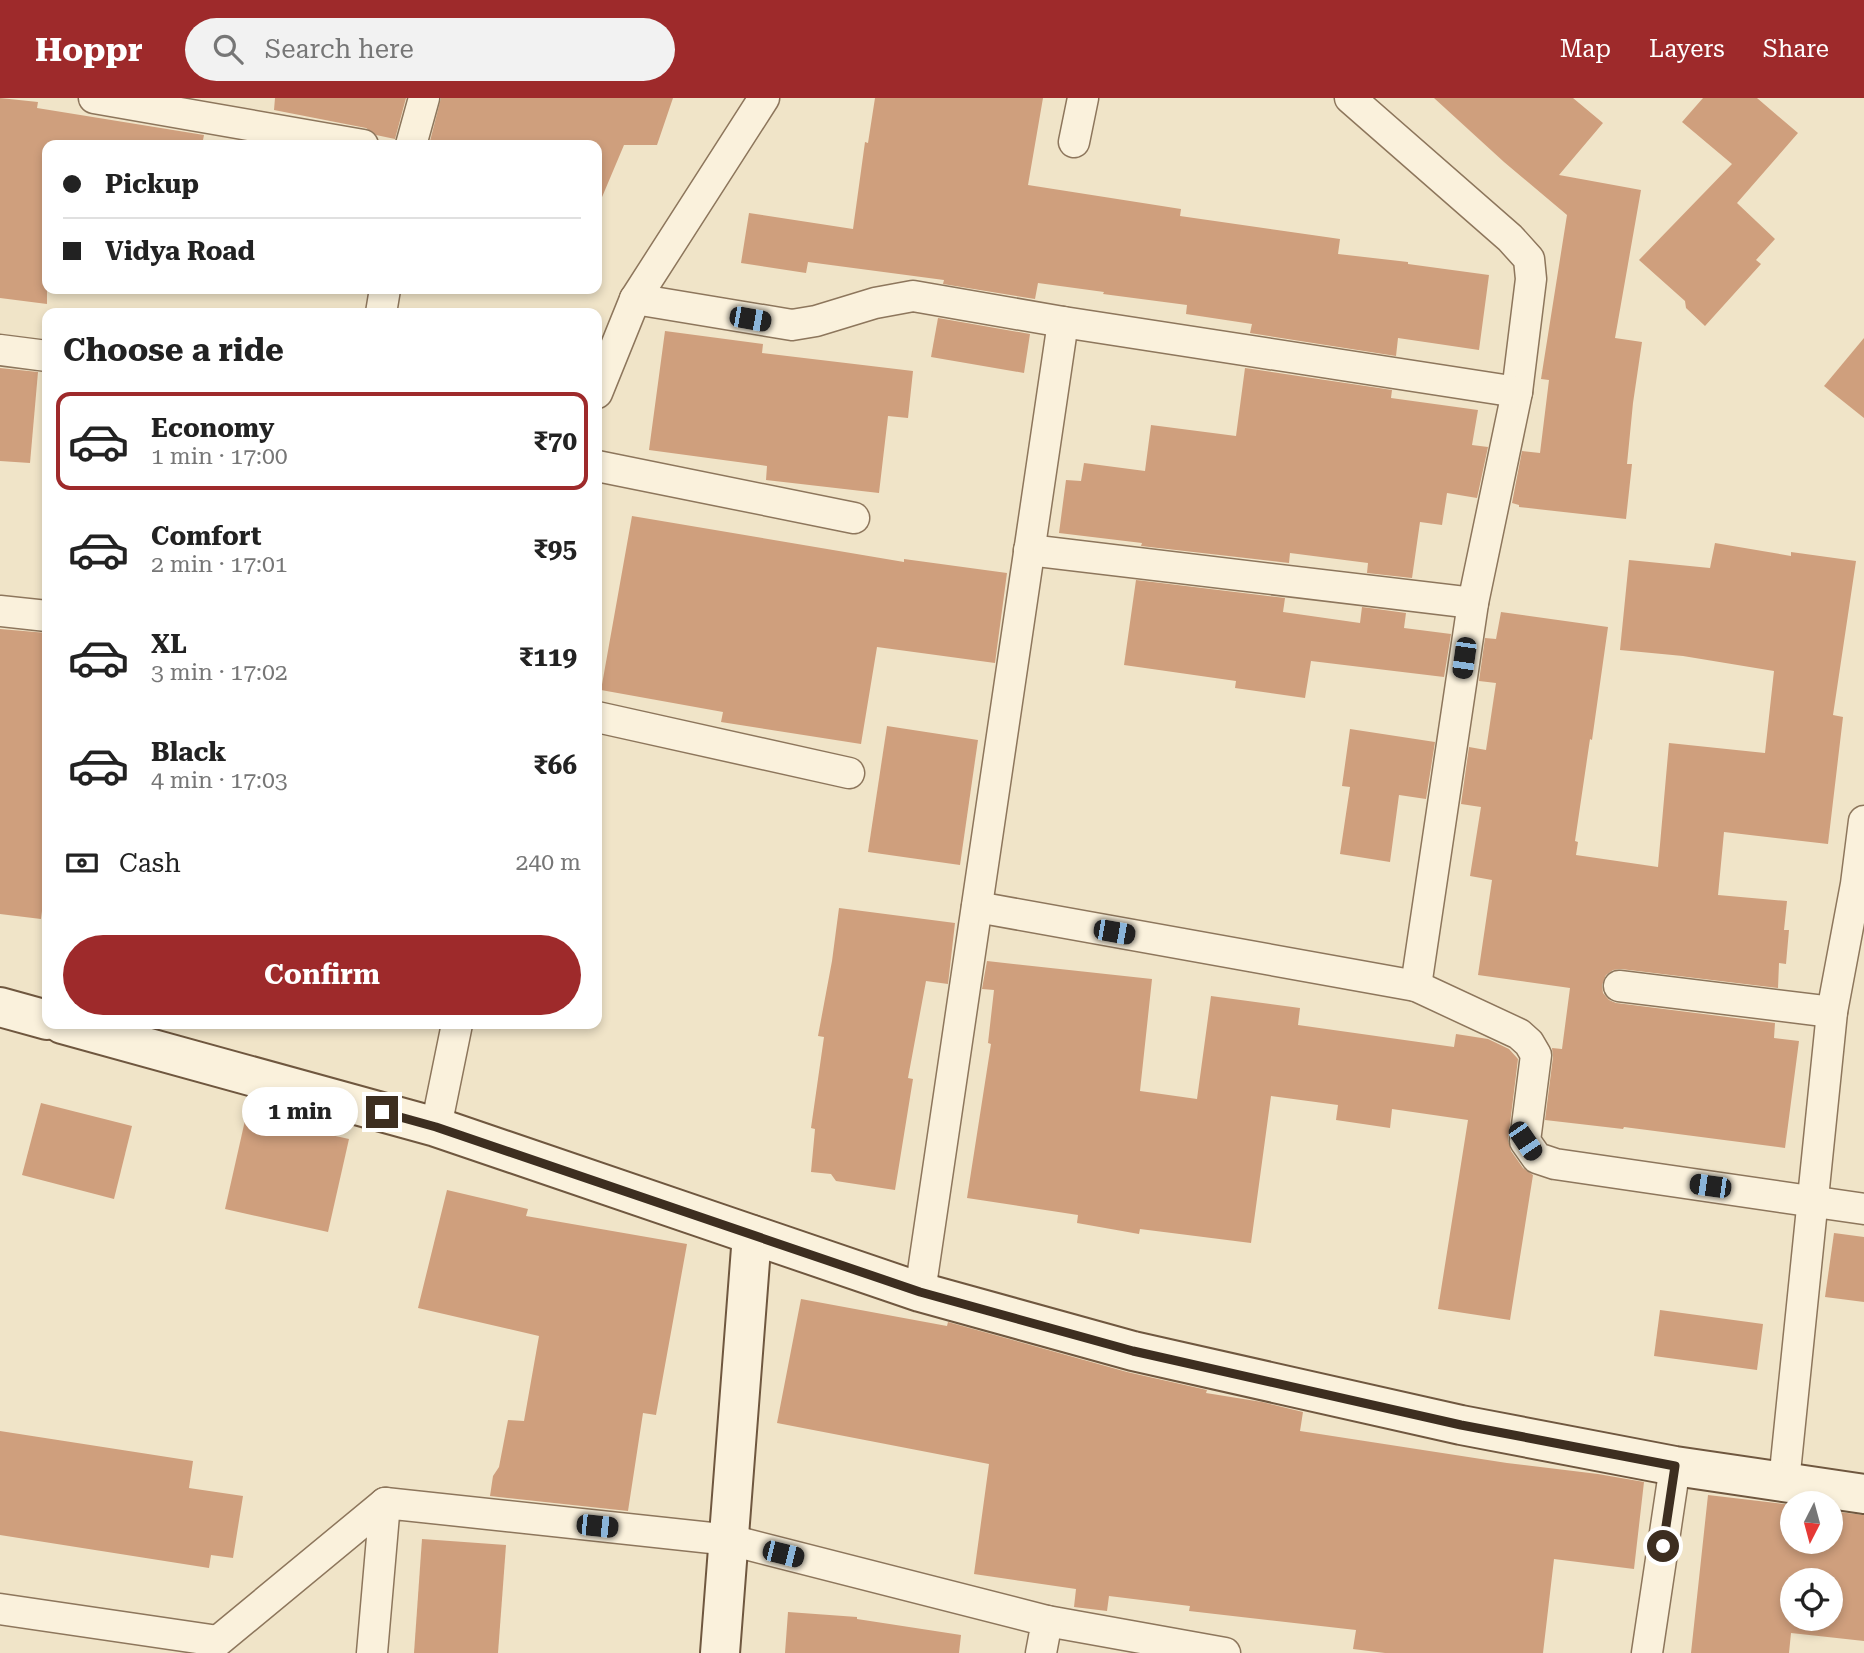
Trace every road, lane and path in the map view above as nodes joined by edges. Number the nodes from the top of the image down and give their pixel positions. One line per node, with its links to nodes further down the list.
1 (94, 98): 6 (street)
2 (424, 98): 7 (street)
3 (764, 98): 9 (street)
4 (1083, 98): 8 (street)
5 (1350, 98): 14 (street)
6 (334, 140)
7 (412, 140)
8 (1074, 142)
9 (635, 299): 10 (street); 13 (street)
10 (1063, 322): 14 (street); 17 (street)
11 (0, 350): 12 (street)
12 (42, 355)
13 (602, 381)
14 (1517, 392): 18 (street)
15 (602, 467): 16 (street)
16 (854, 518)
17 (1029, 550): 18 (street); 24 (street)
18 (1472, 603): 25 (street)
19 (0, 611): 20 (street)
20 (42, 615)
21 (602, 718): 22 (street)
22 (849, 774)
23 (1864, 821): 28 (street)
24 (976, 907): 25 (street); 36 (street)
25 (1416, 986): 33 (street)
26 (1619, 986): 28 (street)
27 (0, 1007): 29 (street)
28 (1832, 1012): 33 (street)
29 (42, 1019)
30 (80, 1029): 32 (street)
31 (456, 1029): 32 (street)
32 (436, 1127): 35 (street)
33 (1813, 1202): 34 (street); 38 (street)
34 (1864, 1209)
35 (752, 1235): 36 (street); 41 (street)
36 (920, 1292): 37 (street)
37 (1675, 1466): 38 (street); 48 (street)
38 (1784, 1482): 39 (street)
39 (1864, 1494)
40 (385, 1503): 41 (street); 42 (street); 44 (street)
41 (730, 1540): 43 (street); 45 (street)
42 (0, 1609)
43 (1047, 1621): 46 (street); 47 (street)
44 (372, 1653)
45 (720, 1653)
46 (1041, 1653)
47 (1225, 1653)
48 (1647, 1653)

